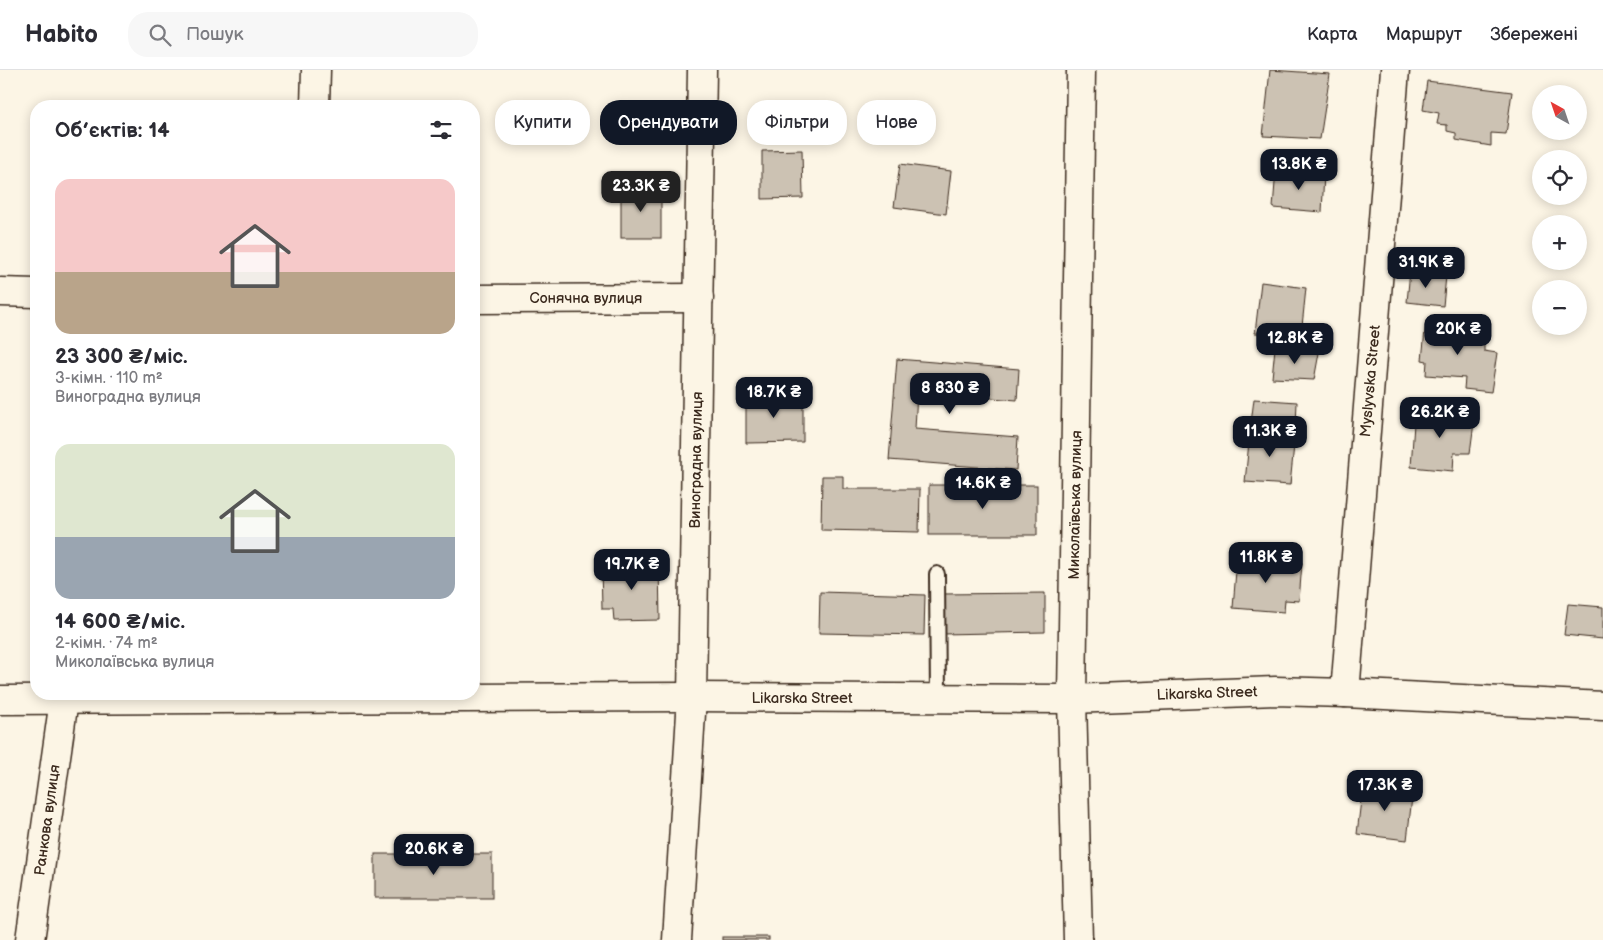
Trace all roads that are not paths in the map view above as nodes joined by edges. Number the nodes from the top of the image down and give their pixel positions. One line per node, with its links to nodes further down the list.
1 (316, 70): 5 (street)
2 (702, 70): 8 (street, Виноградна вулиця)
3 (1081, 70): 15 (street, Миколаївська вулиця)
4 (1395, 70): 11 (street, Myslyvska Street)
5 (315, 100)
6 (0, 292): 7 (street)
7 (30, 293)
8 (699, 298): 9 (street, Сонячна вулиця); 12 (street, Виноградна вулиця)
9 (480, 299)
10 (937, 574): 14 (lane)
11 (1345, 693): 15 (street, Likarska Street); 18 (street, Likarska Street)
12 (692, 697): 13 (street, Likarska Street); 14 (street, Likarska Street); 20 (street, Виноградна вулиця)
13 (480, 698)
14 (938, 699): 15 (street, Likarska Street)
15 (1072, 699): 21 (street, Миколаївська вулиця)
16 (0, 700): 17 (street, Likarska Street)
17 (64, 700): 19 (street, Ранкова вулиця)
18 (1603, 706)
19 (30, 940)
20 (677, 940)
21 (1078, 940)

